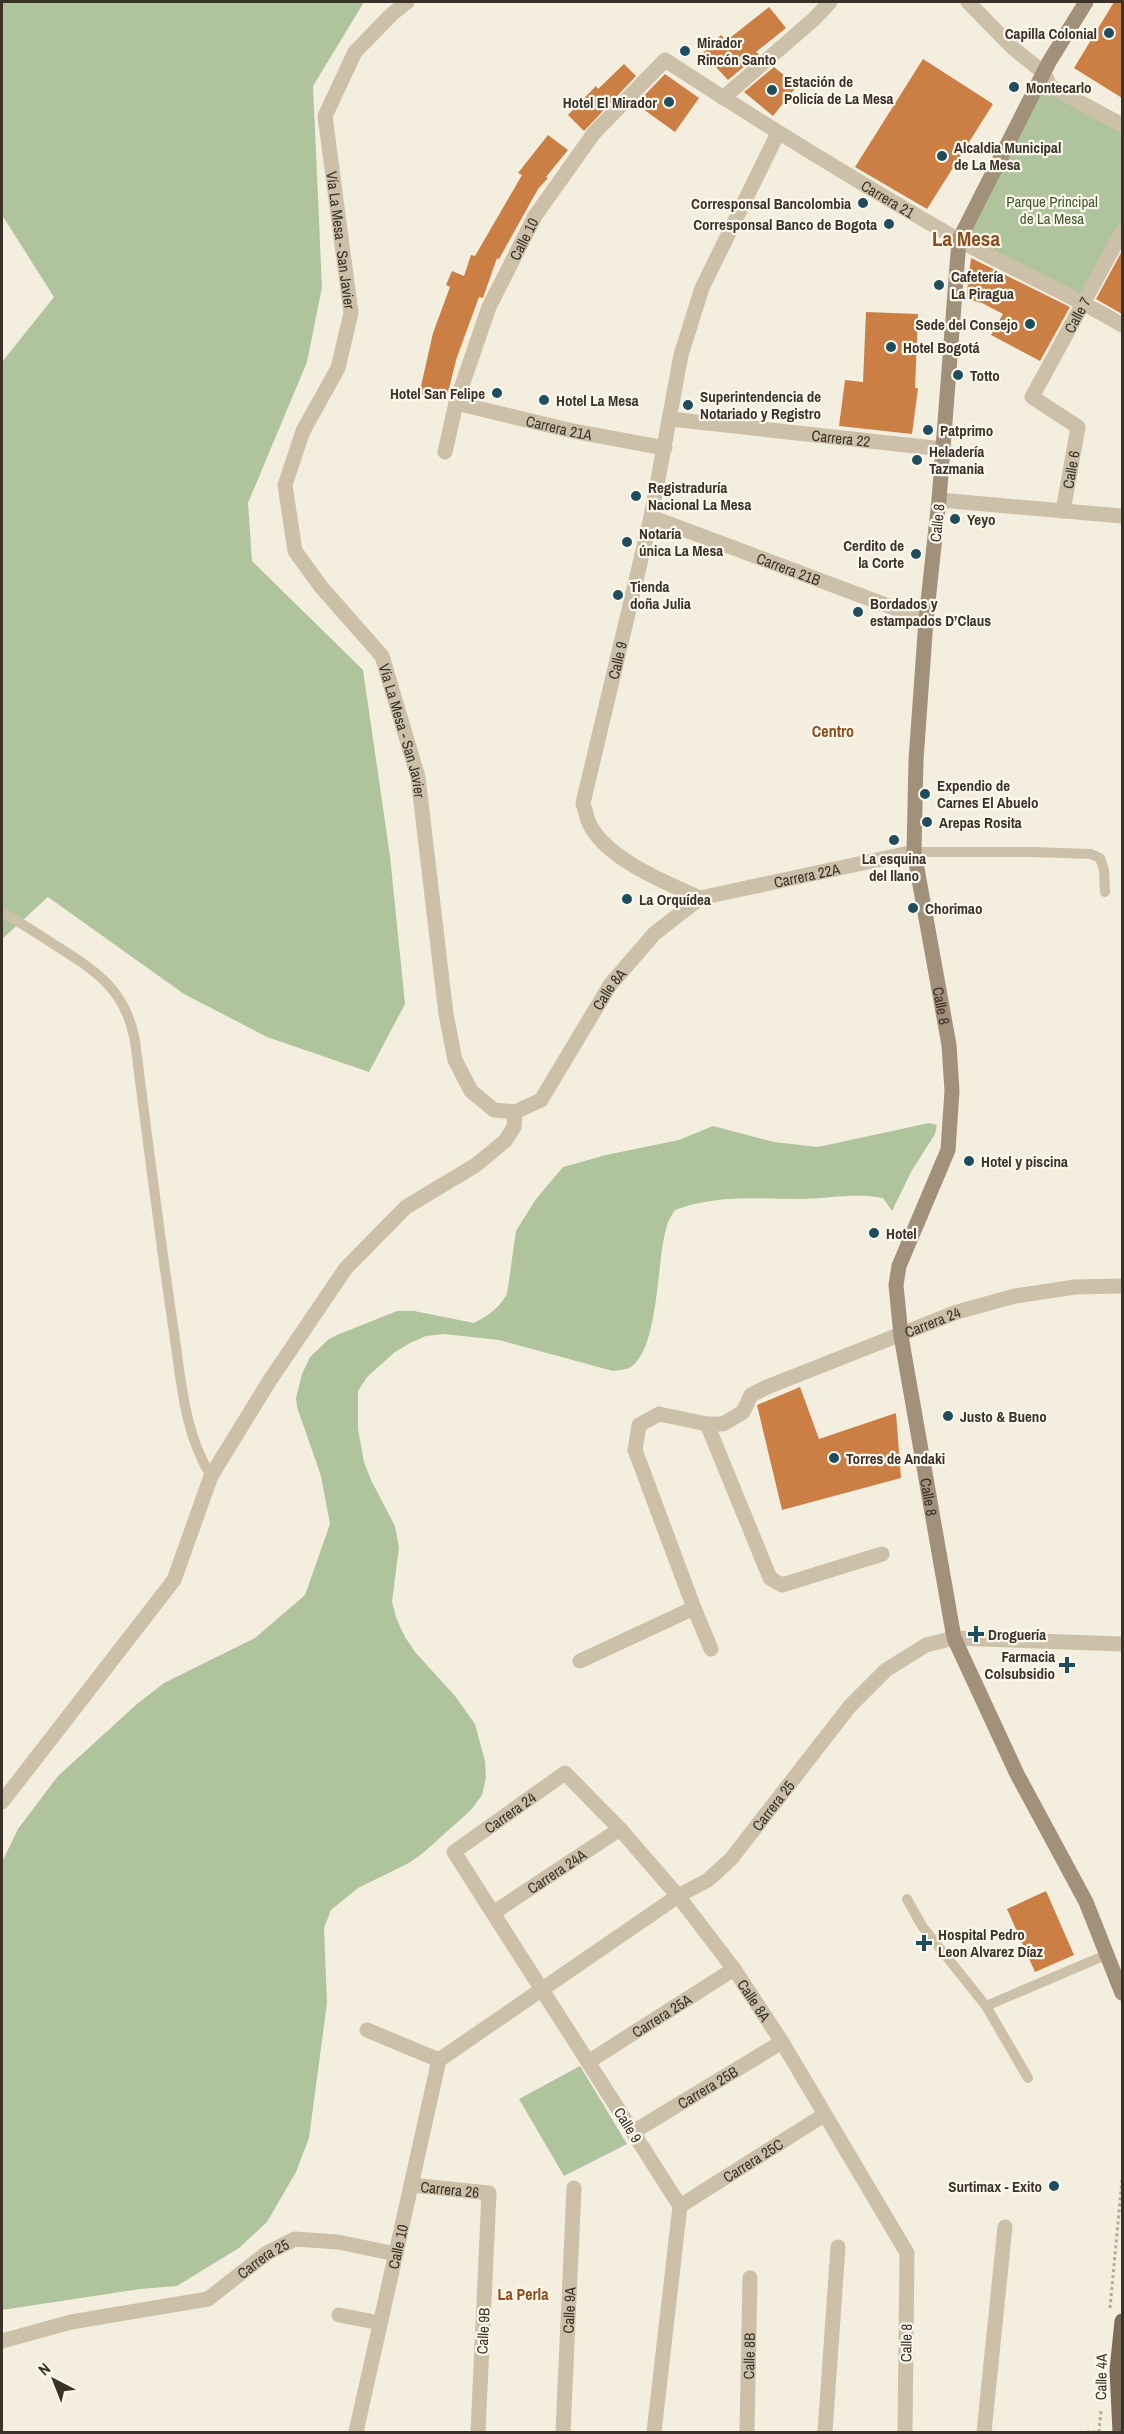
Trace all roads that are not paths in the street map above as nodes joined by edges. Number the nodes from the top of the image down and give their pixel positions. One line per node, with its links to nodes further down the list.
1 (407, 2): 29 (street, Vía La Mesa - San Javier)
2 (830, 2): 7 (street)
3 (968, 2): 6 (street)
4 (1086, 2): 6 (main road, Calle 8)
5 (665, 60): 7 (street, Carrera 21); 14 (street, Calle 10)
6 (1044, 73): 8 (street); 11 (main road, Calle 8)
7 (723, 98): 9 (street, Carrera 21)
8 (1122, 126)
9 (778, 133): 11 (street, Carrera 21); 15 (street, Calle 9)
10 (1122, 232): 12 (street, Calle 7)
11 (959, 240): 12 (street, Carrera 21); 18 (main road, Calle 8)
12 (1082, 301): 13 (street, Carrera 21); 16 (street, Calle 7)
13 (1122, 325)
14 (456, 403): 17 (street, Carrera 21A); 19 (street, Calle 10)
15 (670, 419): 17 (street, Calle 9); 18 (street, Carrera 22)
16 (1078, 427): 21 (street, Calle 6)
17 (664, 448): 23 (street, Calle 9)
18 (943, 449): 20 (main road, Calle 8)
19 (445, 452)
20 (939, 500): 21 (street); 24 (main road, Calle 8)
21 (1063, 511): 22 (street)
22 (1122, 516)
23 (651, 517): 24 (street, Carrera 21B); 27 (street, Calle 9)
24 (926, 620): 25 (main road, Calle 8)
25 (914, 852): 26 (lane); 27 (street, Carrera 22A); 31 (main road, Calle 8)
26 (1105, 892)
27 (700, 898): 29 (street, Calle 8A)
28 (2, 914): 33 (lane)
29 (515, 1112): 33 (street)
30 (1122, 1286): 31 (street, Carrera 24)
31 (901, 1336): 32 (street, Carrera 24); 36 (main road, Calle 8)
32 (706, 1424): 34 (street); 35 (street)
33 (210, 1476): 41 (street)
34 (882, 1554)
35 (694, 1608): 38 (street); 39 (street)
36 (954, 1638): 37 (street, Carrera 25); 44 (street, Carrera 25); 47 (main road, Calle 8)
37 (1122, 1644)
38 (711, 1649)
39 (580, 1660)
40 (565, 1773): 42 (street, Calle 8A); 43 (street, Carrera 24)
41 (2, 1802)
42 (620, 1829): 44 (street, Calle 8A); 46 (street, Carrera 24A)
43 (454, 1852): 46 (street, Calle 9)
44 (678, 1896): 48 (street, Calle 8A); 49 (street, Carrera 25)
45 (907, 1899): 51 (lane)
46 (493, 1913): 49 (street, Calle 9)
47 (1108, 1954): 50 (main road, Calle 8); 51 (lane)
48 (734, 1969): 53 (street, Calle 8A); 55 (street, Carrera 25A)
49 (542, 1991): 54 (street, Carrera 25); 55 (street, Calle 9)
50 (1122, 1993)
51 (986, 2006): 56 (lane)
52 (367, 2030): 54 (street)
53 (782, 2042): 57 (street, Calle 8A); 58 (street, Carrera 25B)
54 (439, 2060): 59 (street, Calle 10)
55 (588, 2062): 58 (street, Calle 9)
56 (1028, 2078)
57 (824, 2115): 62 (street, Carrera 25C); 65 (street, Calle 8A)
58 (633, 2132): 62 (street, Calle 9)
59 (411, 2185): 61 (street, Carrera 26); 66 (street, Calle 10)
60 (574, 2188): 75 (street, Calle 9A)
61 (489, 2193): 74 (street, Calle 9B)
62 (680, 2206): 76 (street)
63 (1005, 2228): 80 (street)
64 (838, 2247): 78 (street)
65 (907, 2253): 79 (street, Calle 8)
66 (396, 2254): 70 (street, Calle 10); 71 (street, Carrera 25)
67 (750, 2278): 77 (street, Calle 8B)
68 (339, 2315): 70 (street)
69 (1116, 2320): 72 (main road, Calle 4A)
70 (380, 2323): 73 (street, Calle 10)
71 (2, 2341)
72 (1120, 2370): 81 (main road, Calle 4A)
73 (356, 2433)
74 (478, 2433)
75 (563, 2433)
76 (654, 2433)
77 (747, 2433)
78 (825, 2433)
79 (905, 2433)
80 (984, 2433)
81 (1120, 2433)

